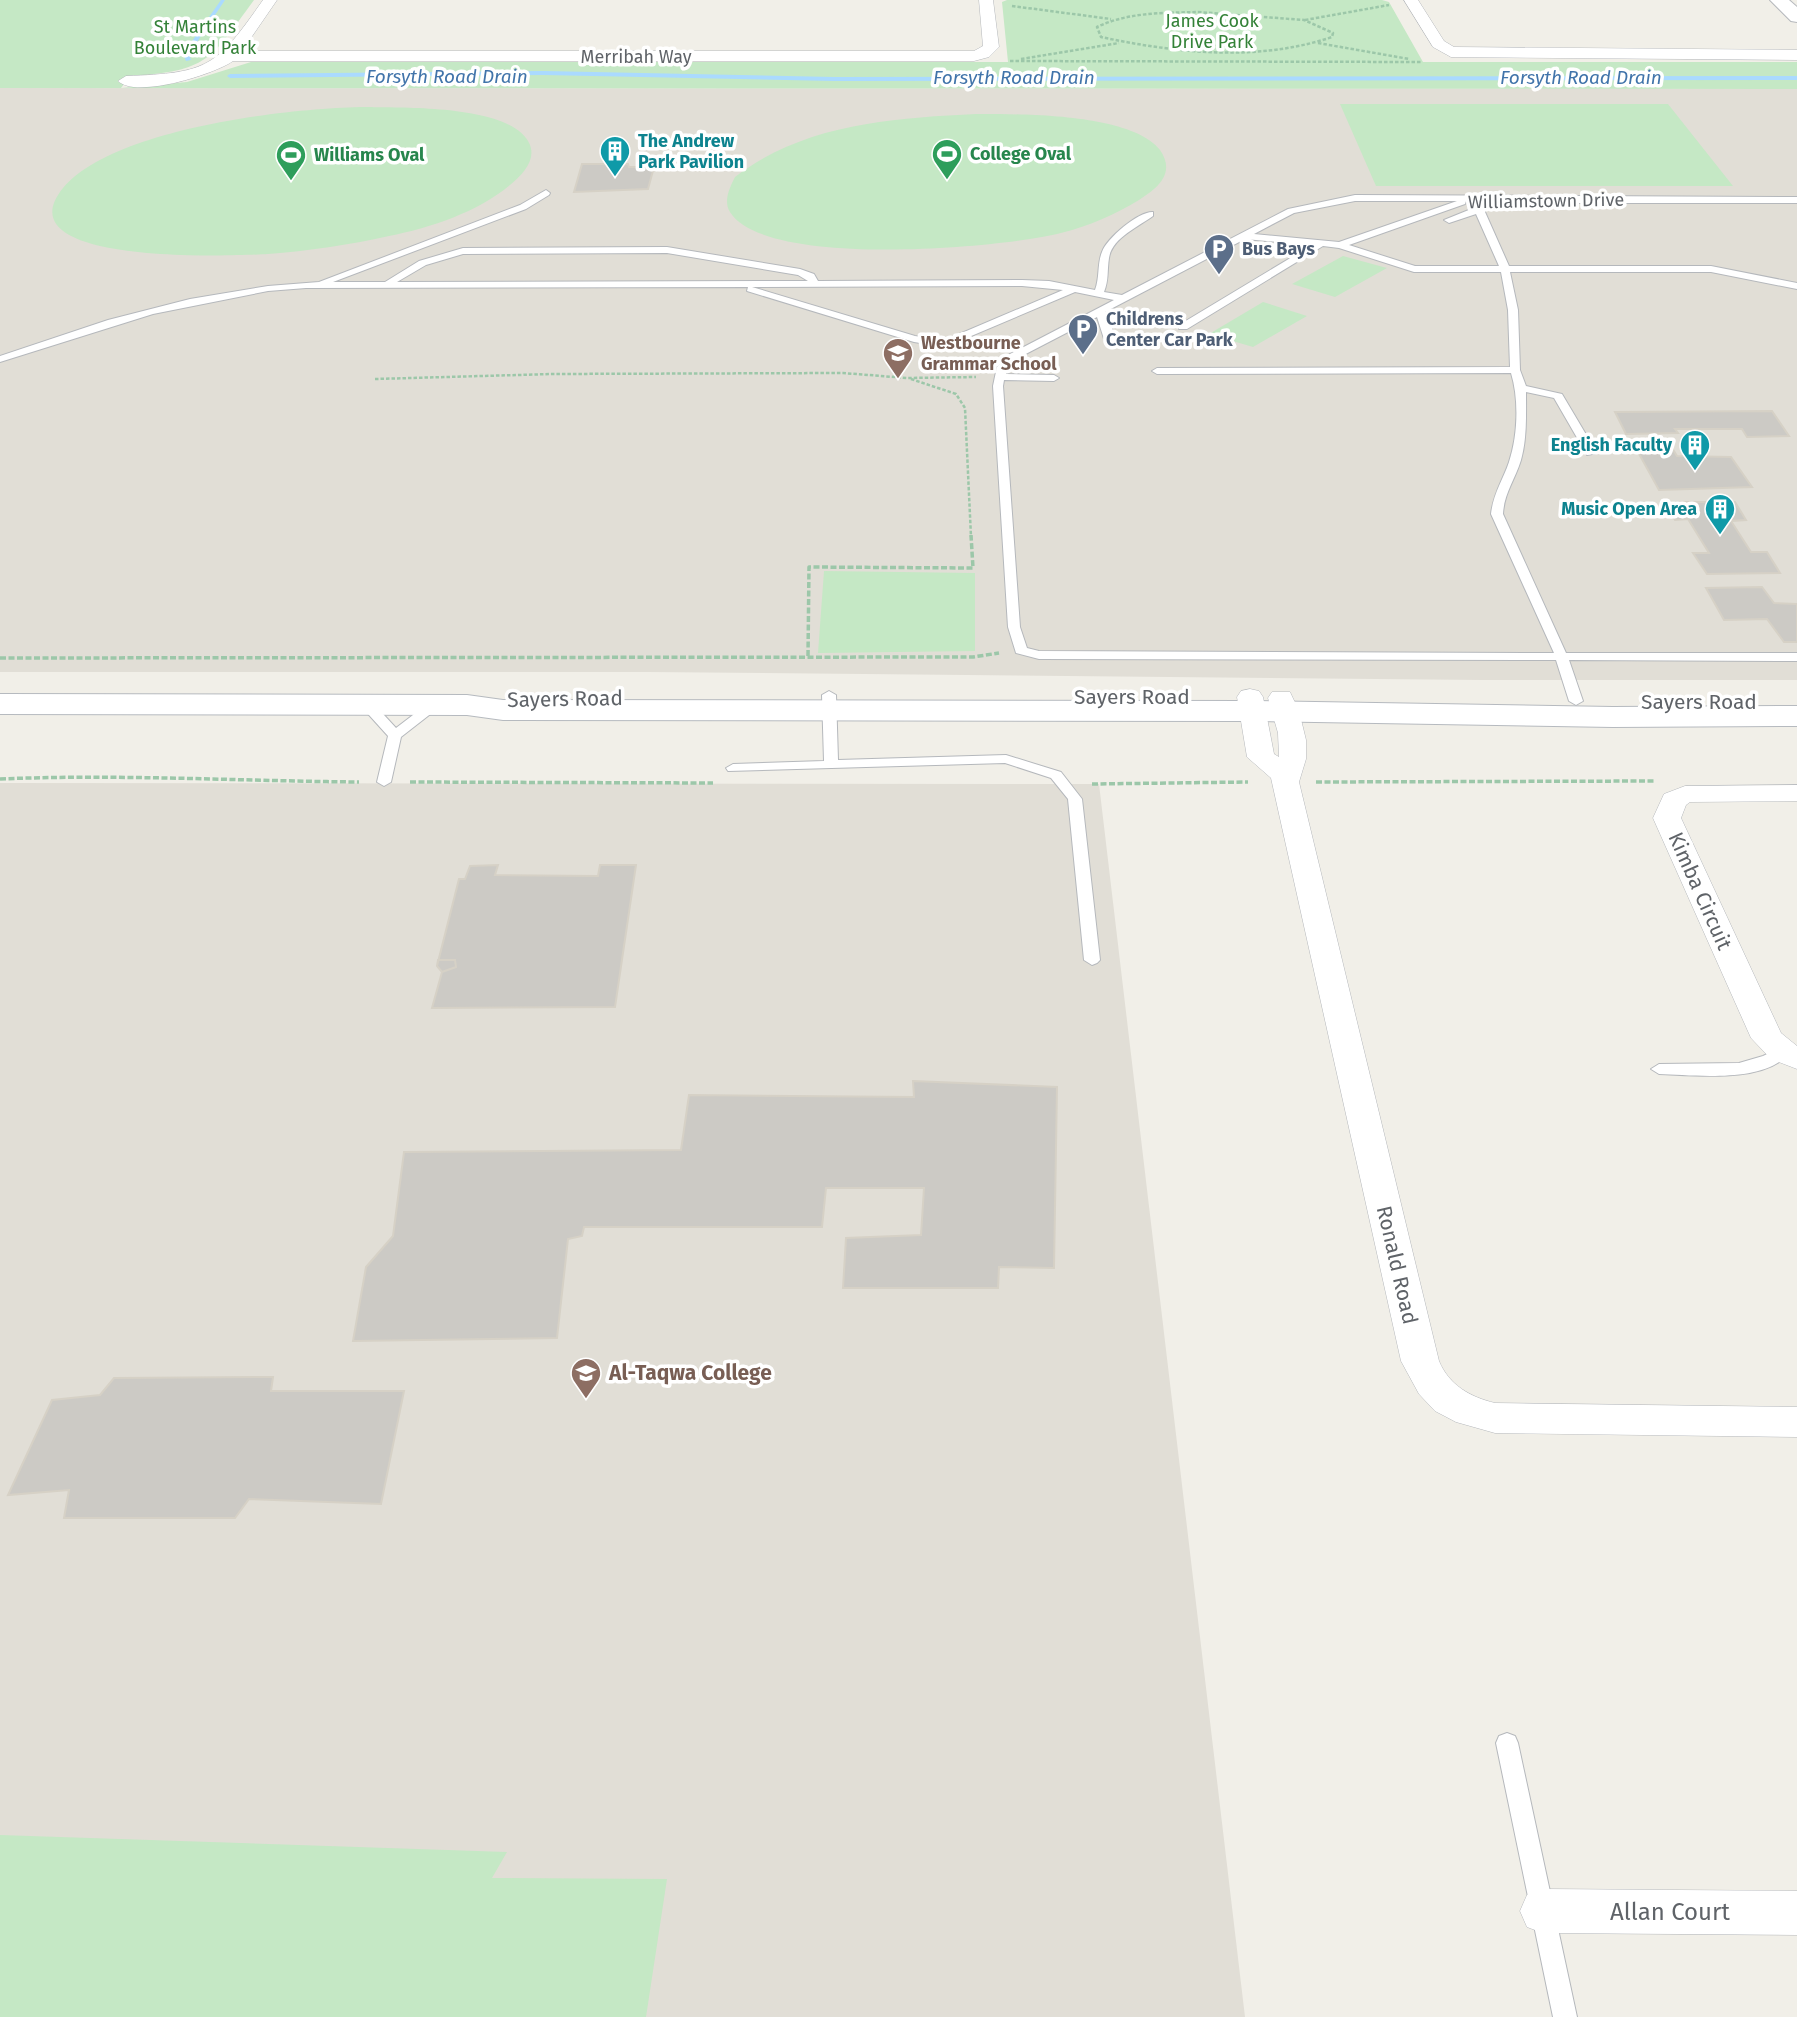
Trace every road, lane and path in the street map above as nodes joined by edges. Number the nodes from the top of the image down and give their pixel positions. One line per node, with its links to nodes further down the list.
1 (270, 0): 9 (street)
2 (993, 2): 4 (path); 9 (street, Merribah Way)
3 (1413, 2): 5 (path); 8 (street)
4 (1111, 20): 5 (path); 6 (path)
5 (1304, 20): 7 (path)
6 (1124, 43): 7 (path); 10 (path)
7 (1318, 43): 11 (path)
8 (1797, 55)
9 (230, 56): 12 (street)
10 (1008, 61)
11 (1424, 62)
12 (126, 81)
13 (546, 193): 28 (lane)
14 (1495, 198): 15 (lane, Williamstown Drive); 20 (lane); 24 (lane, Williamstown Drive)
15 (1516, 198): 16 (lane, Williamstown Drive); 17 (lane)
16 (1797, 200)
17 (1481, 210): 19 (lane); 25 (lane)
18 (1150, 214): 32 (lane)
19 (1449, 220)
20 (1264, 225): 21 (lane); 22 (lane)
21 (1245, 236): 22 (lane); 33 (lane)
22 (1286, 239): 23 (lane)
23 (1319, 245): 24 (lane); 35 (lane)
24 (1340, 245): 25 (lane)
25 (1505, 269): 30 (lane); 38 (lane)
26 (734, 284): 27 (lane); 29 (lane); 31 (lane)
27 (814, 284): 29 (lane); 31 (lane)
28 (315, 285): 29 (lane); 37 (lane)
29 (387, 285)
30 (1797, 286)
31 (1073, 289): 32 (lane)
32 (1098, 294): 33 (lane)
33 (1126, 299): 34 (lane)
34 (1100, 313): 36 (lane); 41 (lane)
35 (1183, 327)
36 (1110, 342)
37 (0, 359)
38 (1515, 369): 39 (lane); 44 (lane)
39 (1157, 371)
40 (907, 377): 41 (path); 43 (path); 47 (path)
41 (1000, 377): 42 (lane); 46 (lane)
42 (1054, 378)
43 (375, 379)
44 (1521, 388): 45 (lane); 48 (lane)
45 (1591, 453)
46 (1021, 650): 47 (path); 48 (lane)
47 (808, 657): 50 (path)
48 (1564, 657): 49 (lane); 51 (lane)
49 (1797, 657)
50 (0, 658)
51 (1576, 701): 52 (main road, Sayers Road); 57 (main road, Sayers Road); 58 (main road)
52 (1797, 702)
53 (829, 703): 56 (main road, Sayers Road); 57 (main road, Sayers Road); 60 (lane)
54 (0, 704): 55 (main road, Sayers Road)
55 (367, 705): 56 (main road, Sayers Road); 59 (lane)
56 (435, 705): 59 (lane)
57 (1268, 705): 58 (main road, Sayers Road); 63 (street, Ronald Road)
58 (1797, 713)
59 (395, 736): 65 (lane)
60 (831, 763): 61 (lane); 67 (lane)
61 (733, 768)
62 (0, 779): 65 (path)
63 (1285, 779): 64 (path); 67 (path); 72 (street, Ronald Road)
64 (1660, 781)
65 (384, 782): 66 (path)
66 (717, 783)
67 (1063, 784): 69 (lane)
68 (1797, 793): 70 (street, Kimba Circuit)
69 (1092, 960)
70 (1790, 1055): 71 (lane, Kimba Circuit)
71 (1659, 1069)
72 (1797, 1422)
73 (1507, 1743): 74 (lane)
74 (1543, 1912): 75 (street, Allan Court); 76 (lane)
75 (1797, 1913)
76 (1565, 2017)

